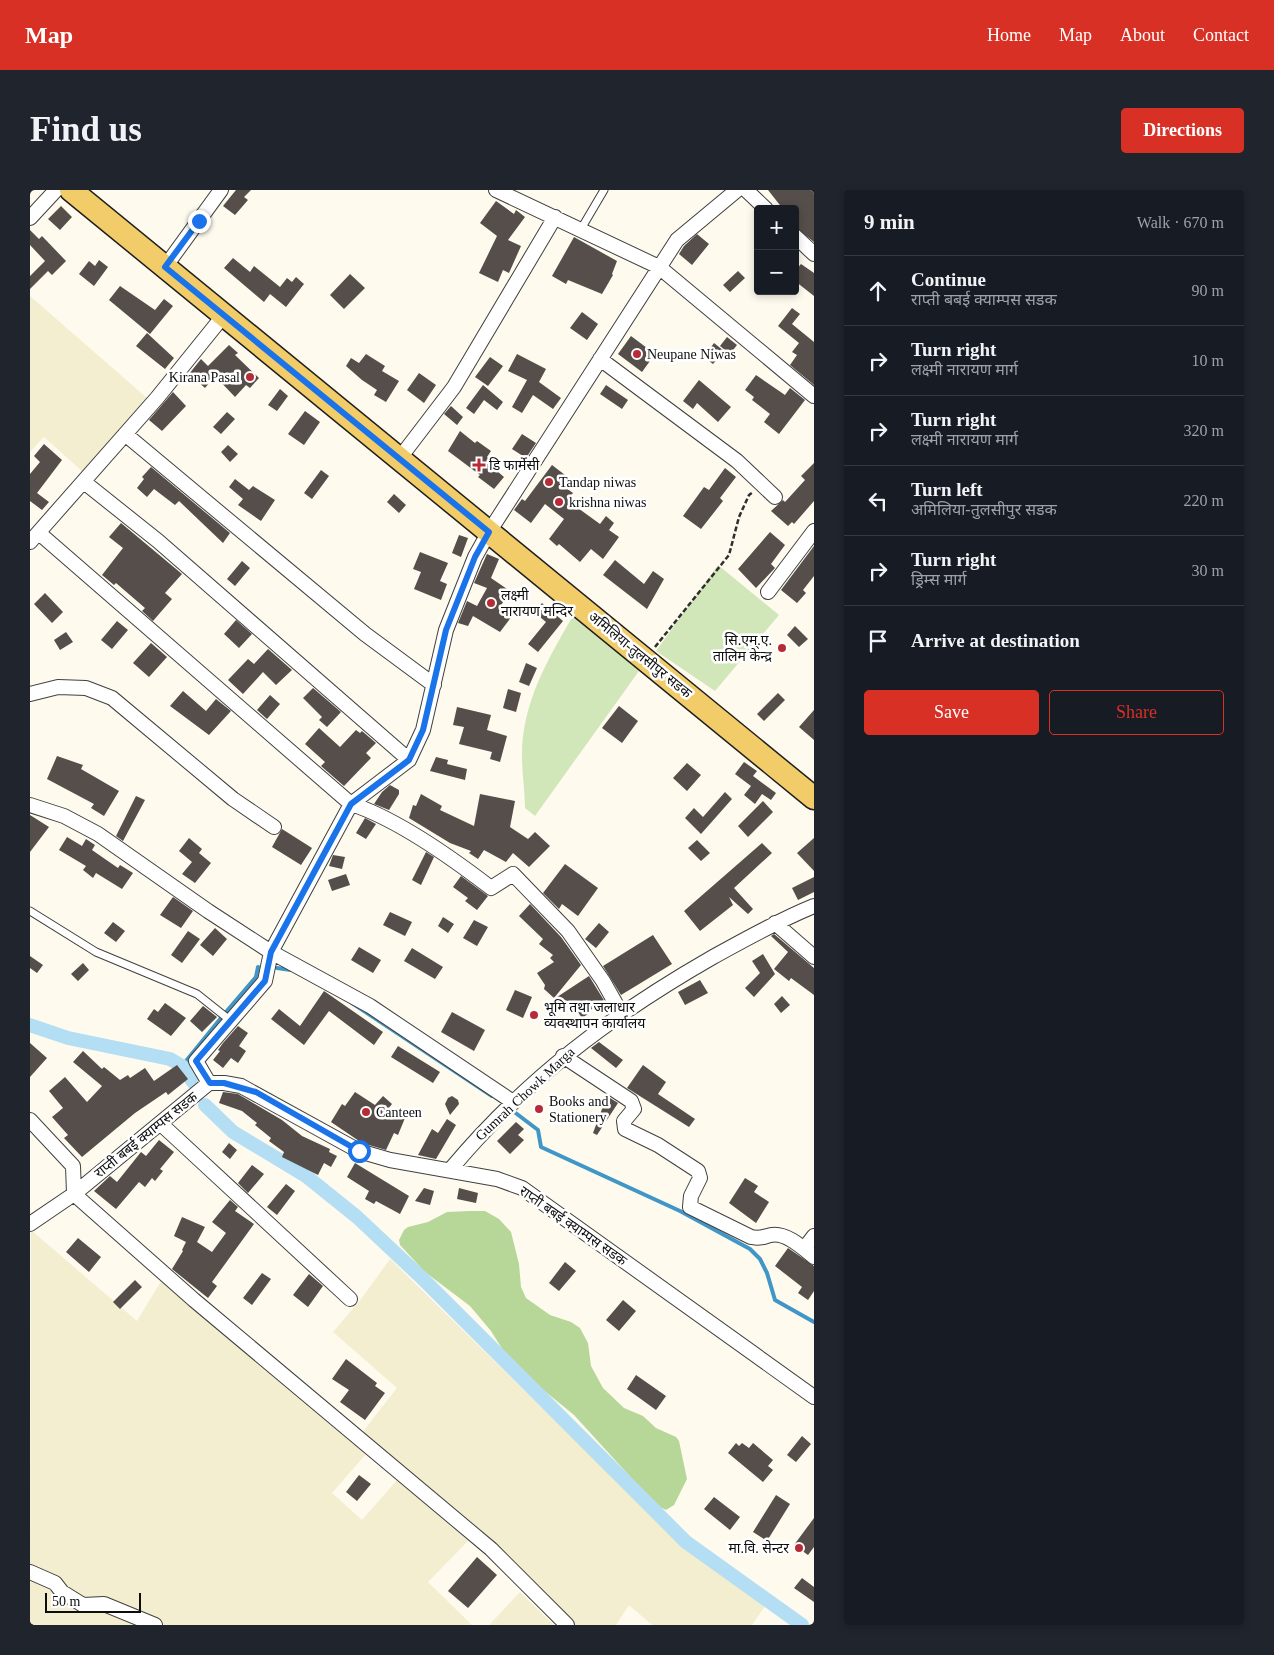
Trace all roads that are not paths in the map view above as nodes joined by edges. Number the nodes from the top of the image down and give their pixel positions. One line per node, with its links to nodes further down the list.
1 (56, 190): 10 (street)
2 (71, 190): 14 (main road, अमिलिया-तुलसीपुर सडक)
3 (221, 190): 14 (street)
4 (496, 190): 9 (street)
5 (604, 190): 11 (lane)
6 (737, 190): 15 (street)
7 (746, 190): 8 (street)
8 (762, 205)
9 (555, 217): 11 (street); 20 (street)
10 (30, 218)
11 (582, 229): 15 (street)
12 (799, 240): 13 (street)
13 (814, 254)
14 (165, 267): 16 (main road, अमिलिया-तुलसीपुर सडक)
15 (659, 267): 17 (street); 18 (street)
16 (224, 315): 19 (street); 20 (main road, अमिलिया-तुलसीपुर सडक)
17 (600, 359): 22 (street); 24 (street)
18 (814, 396)
19 (125, 434): 21 (street); 27 (street)
20 (398, 459): 24 (main road, अमिलिया-तुलसीपुर सडक)
21 (84, 482): 25 (street); 29 (street)
22 (775, 497)
23 (814, 530): 26 (street)
24 (489, 532): 27 (street); 30 (main road, अमिलिया-तुलसीपुर सडक)
25 (34, 537): 31 (street)
26 (768, 592)
27 (434, 685): 29 (street)
28 (30, 694): 33 (street)
29 (408, 759): 31 (street)
30 (814, 798)
31 (351, 804): 37 (street); 39 (street)
32 (30, 806): 37 (street)
33 (274, 827)
34 (814, 906): 36 (street, Gumrah Chowk Marga)
35 (30, 912): 40 (lane)
36 (775, 923): 38 (street); 39 (street, Gumrah Chowk Marga)
37 (271, 952): 40 (street); 43 (street)
38 (814, 957)
39 (621, 1013): 41 (street, Gumrah Chowk Marga)
40 (231, 1021): 42 (street)
41 (563, 1056): 43 (street, Gumrah Chowk Marga); 50 (street)
42 (210, 1083): 45 (street, राप्ती बबई क्याम्पस सडक); 46 (street, राप्ती बबई क्याम्पस सडक)
43 (513, 1102): 46 (street, Gumrah Chowk Marga)
44 (30, 1120): 47 (street)
45 (161, 1124): 47 (street, राप्ती बबई क्याम्पस सडक); 51 (street)
46 (450, 1170): 52 (street, राप्ती बबई क्याम्पस सडक)
47 (74, 1194): 48 (street, राप्ती बबई क्याम्पस सडक); 55 (street)
48 (30, 1224)
49 (814, 1236): 50 (street)
50 (809, 1253)
51 (350, 1299)
52 (812, 1392)
53 (30, 1572): 54 (street)
54 (155, 1625)
55 (567, 1625)

